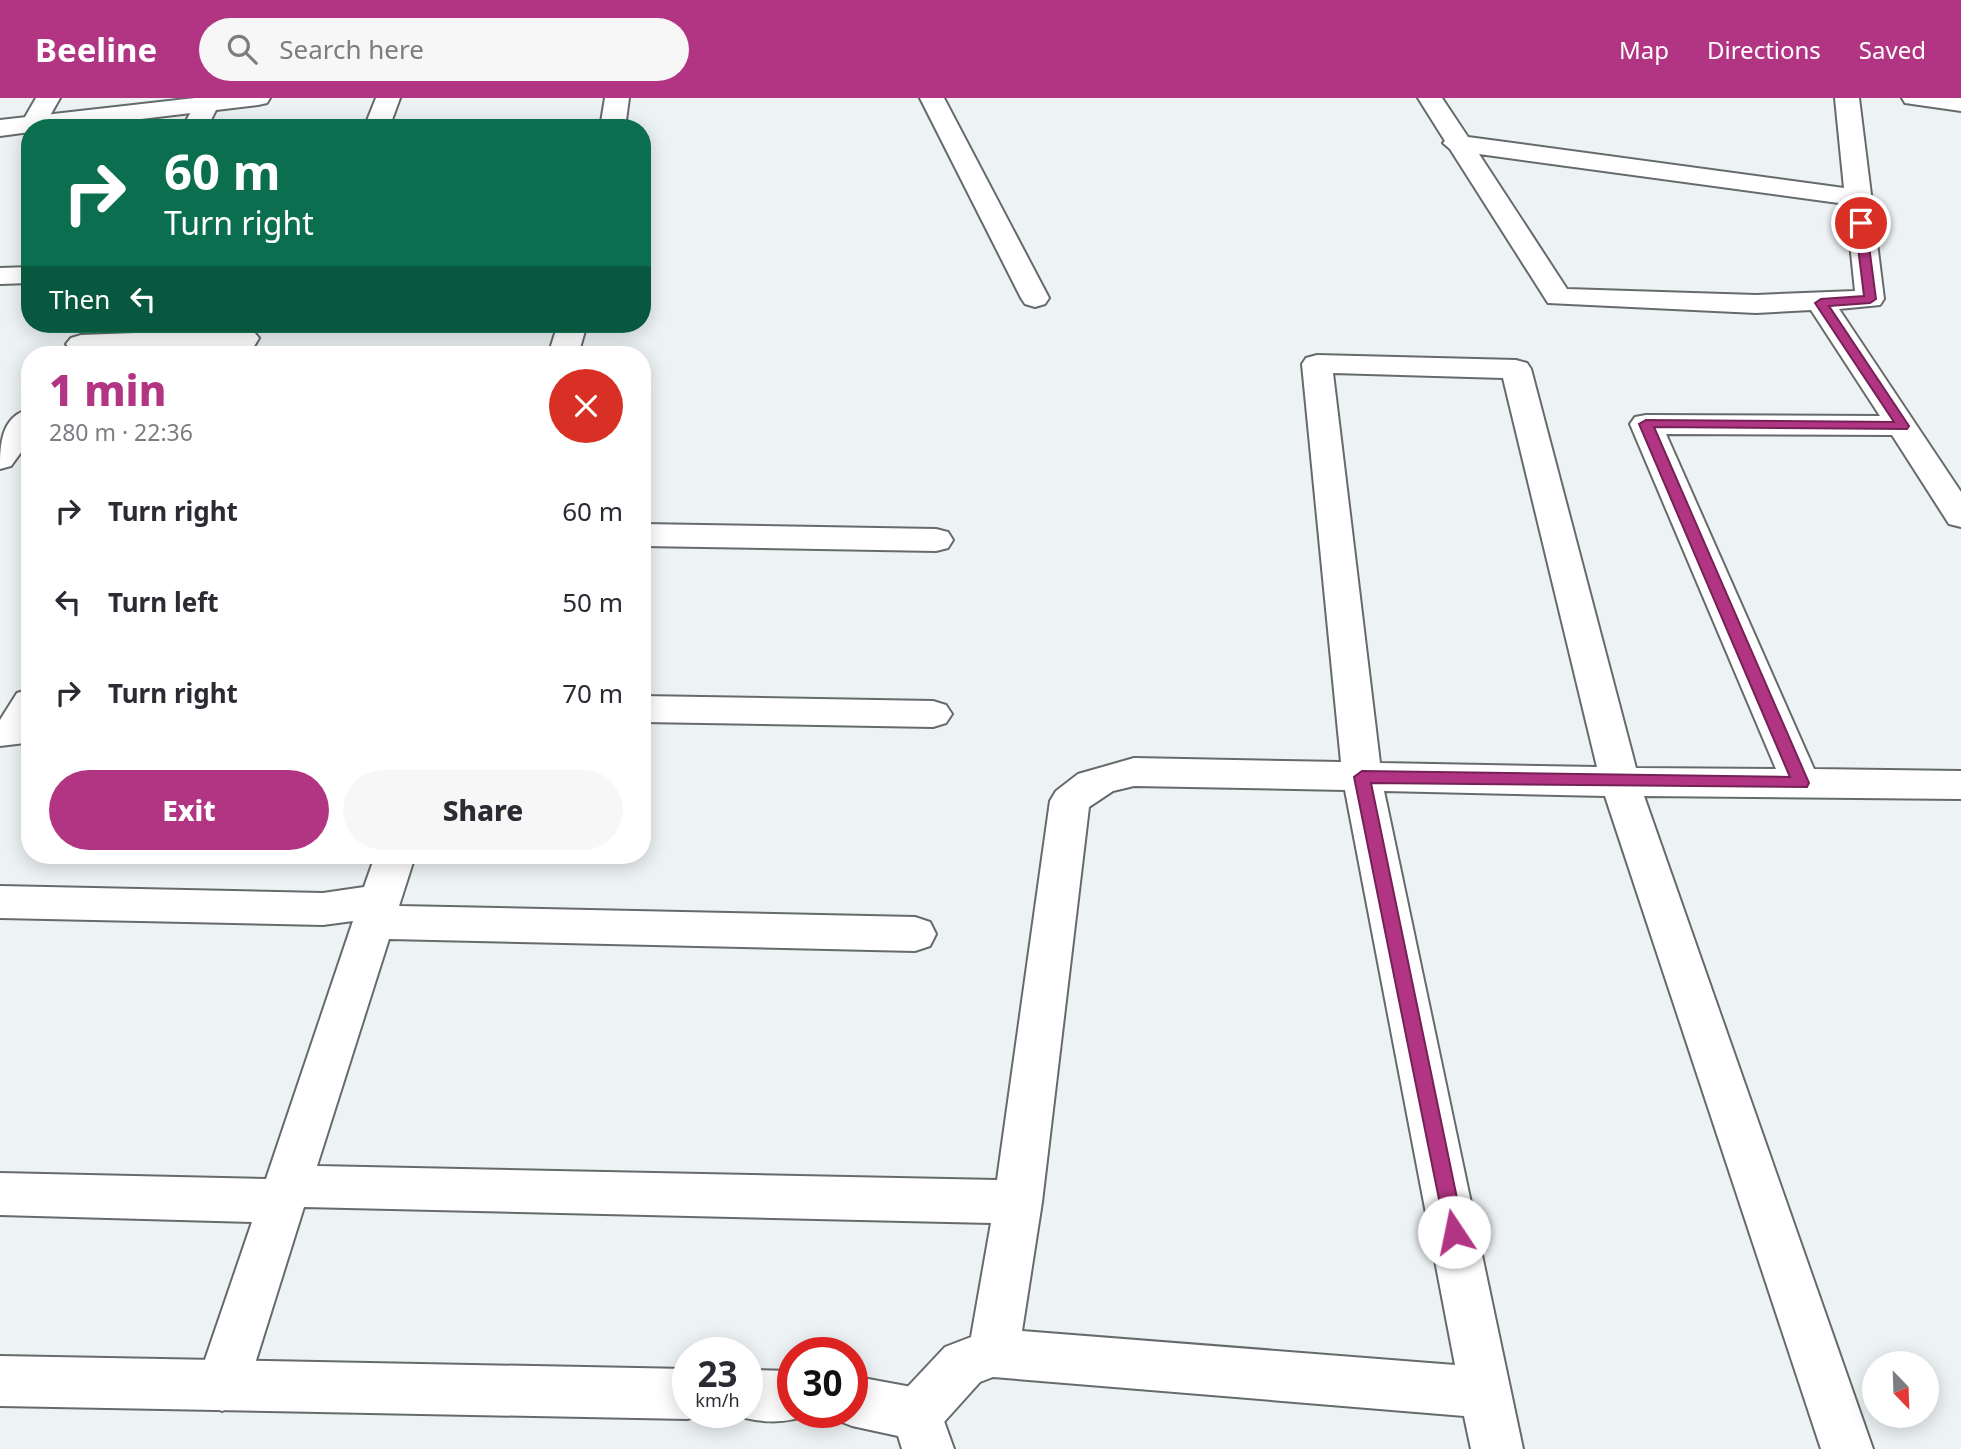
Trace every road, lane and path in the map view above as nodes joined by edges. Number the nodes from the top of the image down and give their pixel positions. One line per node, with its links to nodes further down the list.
1 (48, 98): 11 (street)
2 (258, 98): 9 (street)
3 (388, 98): 14 (street)
4 (617, 98): 15 (street)
5 (933, 98): 22 (street)
6 (1430, 98): 18 (street)
7 (1847, 98): 19 (street)
8 (1914, 98): 10 (street)
9 (207, 104): 12 (street); 13 (street)
10 (1961, 104)
11 (36, 119)
12 (76, 119)
13 (199, 119)
14 (380, 119)
15 (614, 119)
16 (21, 125): 17 (street)
17 (0, 128)
18 (1456, 143): 19 (street); 23 (street)
19 (1858, 198): 23 (street)
20 (21, 275): 21 (street)
21 (0, 276)
22 (1035, 298)
23 (1821, 303): 28 (street)
24 (82, 341): 25 (street)
25 (239, 346)
26 (21, 408): 27 (street)
27 (0, 409)
28 (1903, 426): 31 (street); 40 (street)
29 (21, 431): 30 (street)
30 (0, 460)
31 (1961, 517)
32 (651, 536): 33 (street)
33 (936, 540)
34 (651, 709): 35 (street)
35 (933, 714)
36 (21, 718): 37 (street)
37 (0, 733)
38 (1362, 777): 39 (street); 39 (street); 48 (street); 52 (street)
39 (1620, 782): 40 (street); 57 (street)
40 (1801, 783): 41 (street)
41 (1961, 785)
42 (392, 864): 44 (street)
43 (0, 902): 44 (street)
44 (377, 911): 45 (street); 46 (street)
45 (915, 934)
46 (284, 1193): 47 (street); 48 (street); 51 (street)
47 (0, 1194)
48 (1018, 1202): 49 (street)
49 (993, 1353): 52 (street); 55 (street)
50 (0, 1381): 51 (street)
51 (222, 1386): 53 (street)
52 (1487, 1393): 56 (street)
53 (672, 1394)
54 (868, 1408): 55 (street)
55 (922, 1431)
56 (1497, 1449)
57 (1847, 1449)

